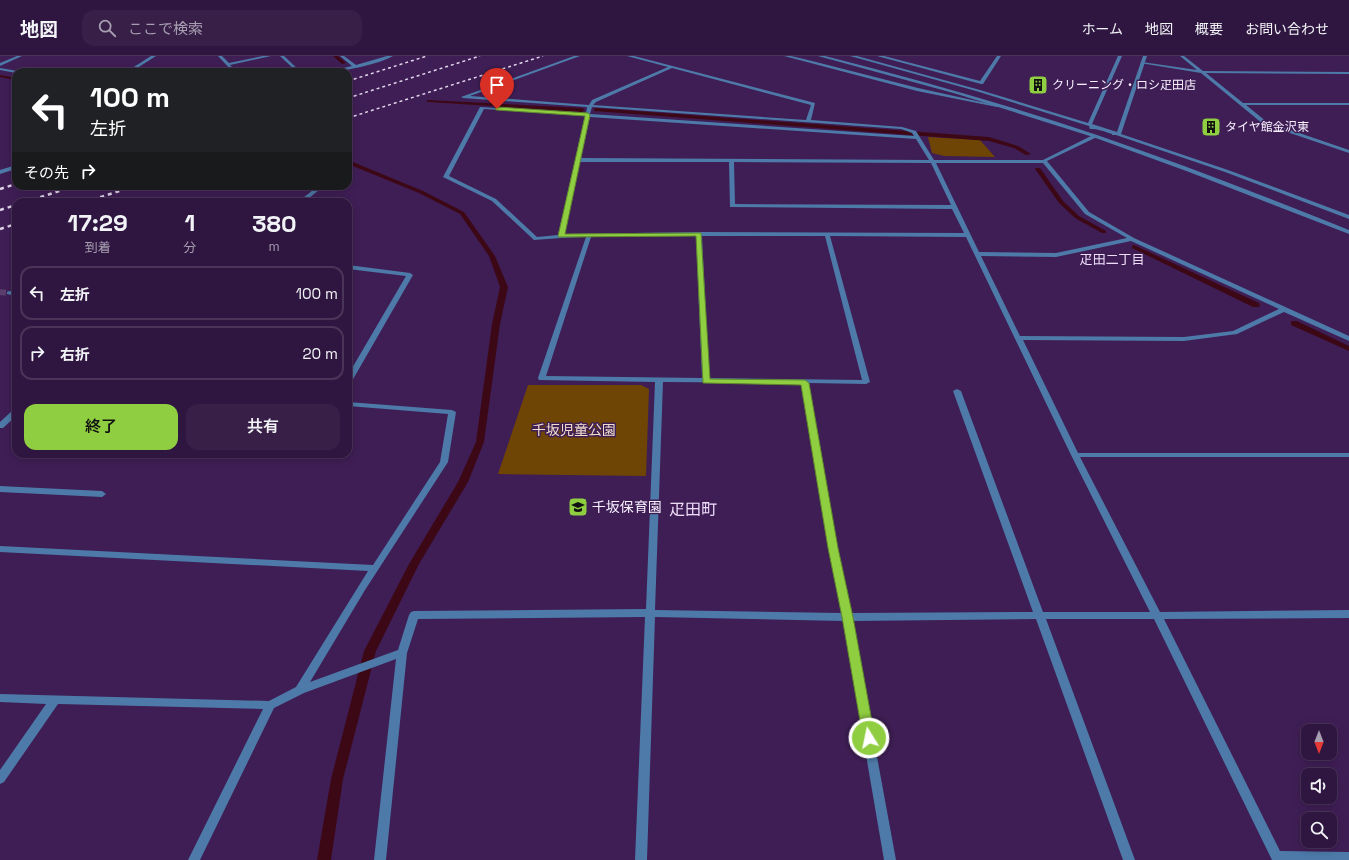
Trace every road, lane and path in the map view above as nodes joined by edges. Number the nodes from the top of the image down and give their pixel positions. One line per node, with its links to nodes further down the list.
1 (20, 56): 20 (street)
2 (154, 56): 23 (street)
3 (220, 56): 19 (street)
4 (269, 56): 19 (street)
5 (282, 56): 25 (street)
6 (342, 56): 21 (street)
7 (391, 56): 21 (street)
8 (578, 56): 35 (street)
9 (629, 56): 22 (street)
10 (786, 56): 36 (street)
11 (820, 56): 36 (street)
12 (852, 56): 32 (street)
13 (880, 56): 31 (street)
14 (1000, 56): 31 (street)
15 (1120, 56): 39 (street)
16 (1145, 56): 18 (street)
17 (1182, 56): 29 (street)
18 (1142, 63): 29 (street); 40 (street)
19 (228, 64): 24 (street)
20 (0, 66)
21 (355, 67): 26 (street)
22 (672, 67): 35 (street); 38 (street)
23 (134, 68)
24 (232, 68)
25 (295, 68)
26 (350, 68)
27 (0, 69): 28 (street)
28 (12, 71)
29 (1202, 72): 30 (street); 33 (street)
30 (1349, 73)
31 (981, 83): 32 (street)
32 (984, 92): 39 (street)
33 (1241, 104): 34 (street); 43 (street)
34 (1349, 104)
35 (590, 106): 37 (street); 38 (street)
36 (996, 106): 42 (street)
37 (588, 115): 41 (street); 44 (street); 58 (street)
38 (808, 121): 41 (street)
39 (1090, 124): 40 (street); 42 (street)
40 (1119, 133): 42 (street); 53 (street)
41 (916, 135): 46 (street)
42 (1095, 136): 47 (street); 54 (street)
43 (1349, 152)
44 (578, 160): 45 (street); 58 (street)
45 (731, 160): 46 (street); 52 (street)
46 (932, 161): 47 (street); 52 (street)
47 (1044, 161): 60 (street)
48 (12, 168): 49 (street)
49 (0, 172)
50 (316, 190): 51 (street)
51 (306, 198)
52 (955, 207): 57 (street)
53 (1349, 217)
54 (1349, 232)
55 (699, 234): 56 (street); 59 (street); 70 (street)
56 (827, 234): 57 (street); 71 (street)
57 (968, 235): 61 (street)
58 (561, 236): 59 (street)
59 (589, 236): 69 (street)
60 (1132, 239): 61 (street); 65 (street)
61 (978, 254): 66 (street)
62 (352, 268): 68 (street)
63 (9, 293): 64 (street)
64 (12, 293)
65 (1284, 309): 66 (street); 67 (street)
66 (1018, 338): 76 (street)
67 (1349, 339)
68 (352, 374)
69 (659, 380): 70 (street); 82 (street)
70 (706, 381): 71 (street)
71 (805, 383): 86 (street)
72 (957, 391): 85 (street)
73 (352, 404): 81 (street)
74 (12, 416): 75 (street)
75 (0, 426)
76 (1075, 454): 77 (street); 84 (street)
77 (1349, 455)
78 (0, 489): 79 (street)
79 (102, 494)
80 (0, 549): 81 (street)
81 (375, 568): 88 (street)
82 (650, 613): 86 (street); 87 (street); 97 (street)
83 (1349, 614): 84 (street)
84 (1157, 615): 85 (street); 93 (street)
85 (1038, 616): 86 (street); 99 (street)
86 (847, 617): 98 (street)
87 (402, 653): 88 (street); 96 (street)
88 (300, 690): 91 (street)
89 (0, 698): 90 (street)
90 (54, 700): 91 (street); 92 (street)
91 (270, 705): 95 (street)
92 (0, 779)
93 (1277, 858): 94 (street)
94 (1349, 858)
95 (194, 860)
96 (380, 860)
97 (641, 860)
98 (890, 860)
99 (1128, 860)

